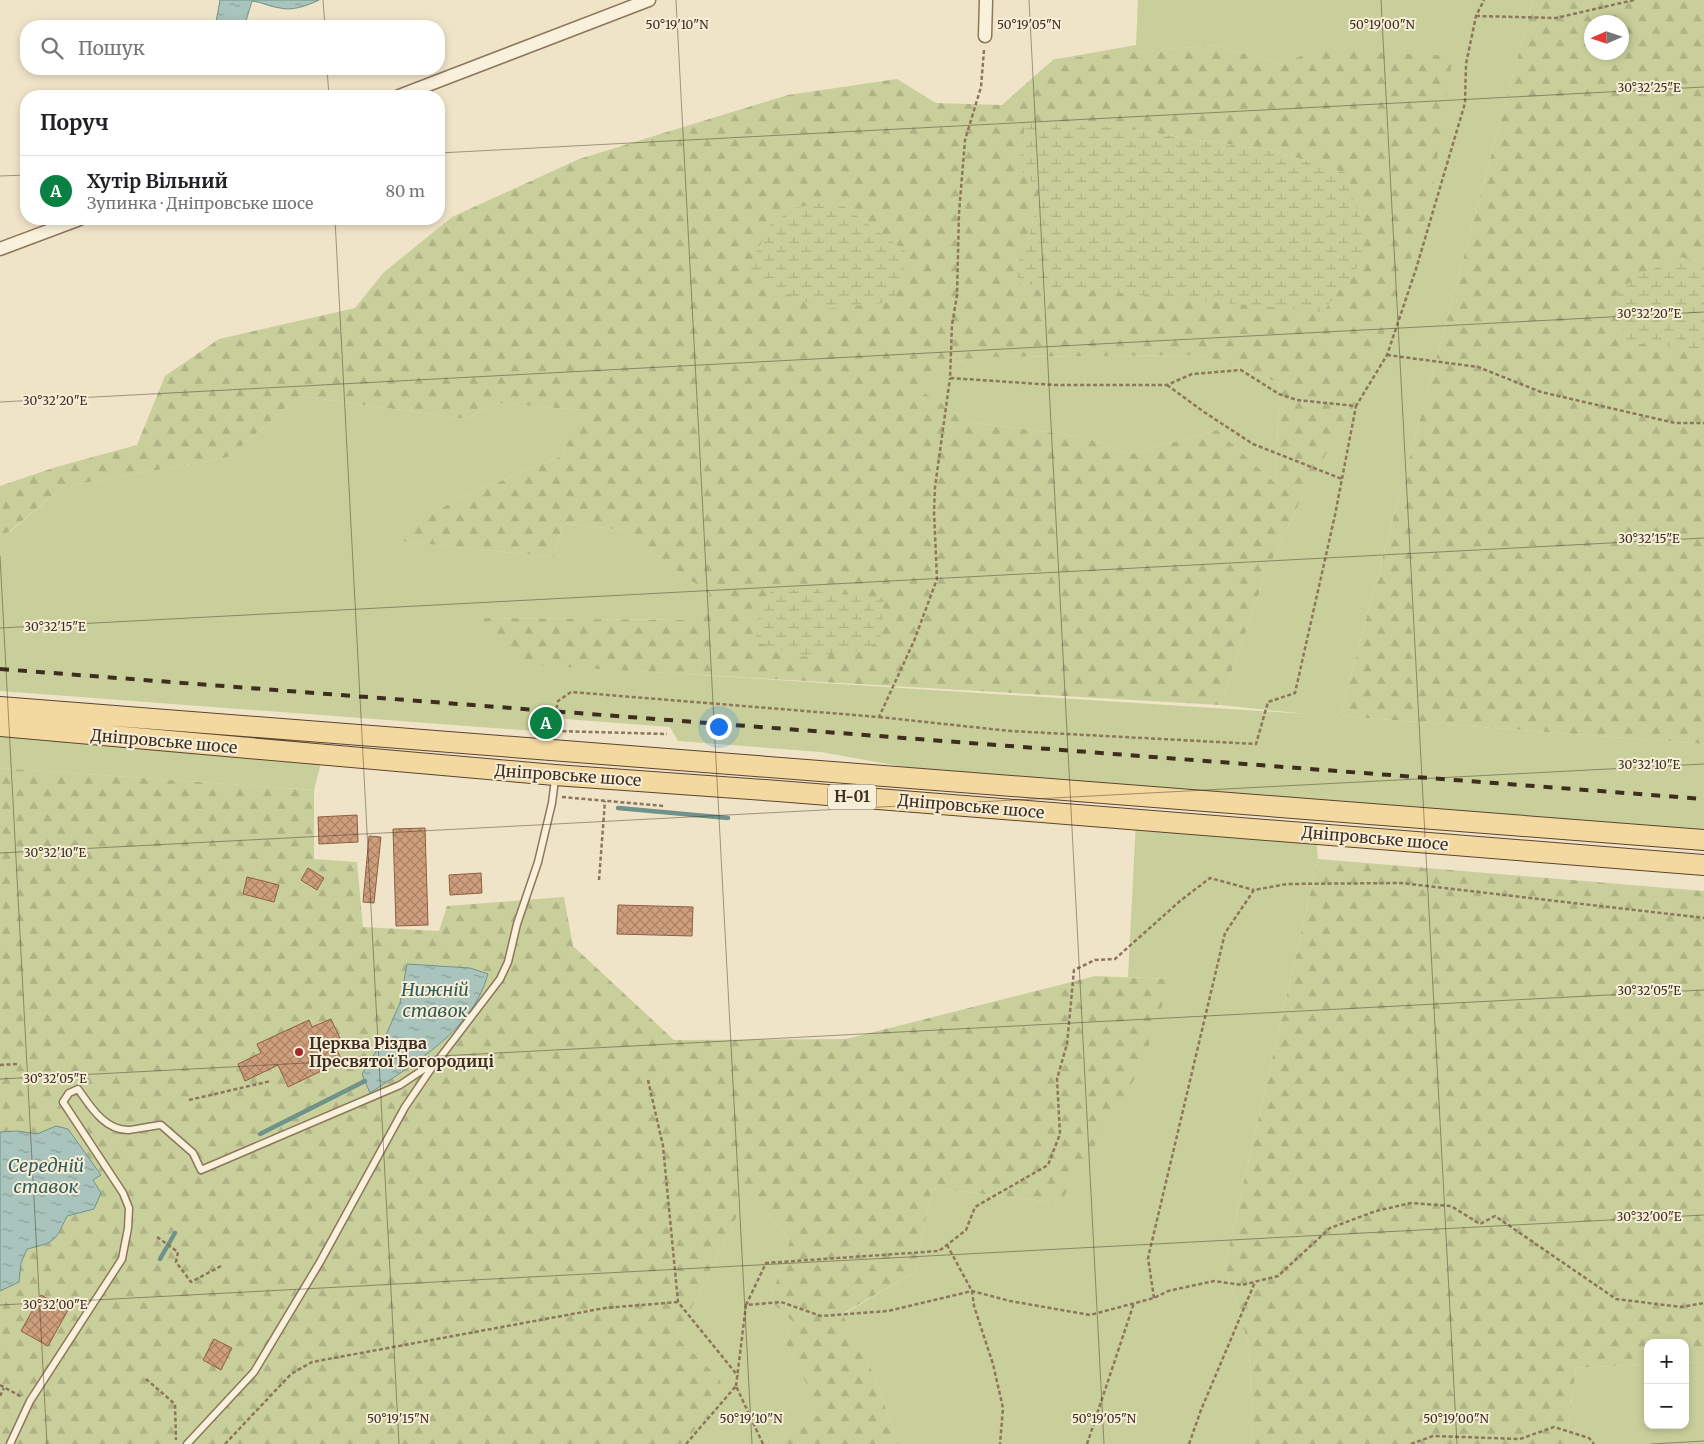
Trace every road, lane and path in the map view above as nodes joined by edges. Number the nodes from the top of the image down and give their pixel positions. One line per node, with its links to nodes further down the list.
1 (650, 0): 7 (street)
2 (986, 0): 6 (street)
3 (1484, 0): 5 (path)
4 (1634, 0): 5 (path)
5 (1476, 16): 10 (path)
6 (985, 36): 11 (path)
7 (415, 90)
8 (64, 225): 9 (street)
9 (0, 249)
10 (1387, 355): 13 (path); 14 (path)
11 (950, 378): 12 (path); 17 (path)
12 (1167, 385): 13 (path); 15 (path)
13 (1356, 406): 15 (path)
14 (1704, 424)
15 (1342, 478): 17 (path)
16 (0, 707): 20 (main road, Дніпровське шосе / Н-01)
17 (879, 717): 20 (path)
18 (0, 726): 21 (main road, Дніпровське шосе / Н-01)
19 (667, 734): 20 (path)
20 (549, 740): 25 (main road, Дніпровське шосе / Н-01)
21 (555, 775): 22 (lane); 26 (main road, Дніпровське шосе / Н-01)
22 (553, 796): 23 (path); 30 (lane)
23 (605, 801): 24 (path); 27 (path)
24 (664, 806)
25 (1704, 840)
26 (1704, 865)
27 (599, 880)
28 (1254, 890): 29 (path); 37 (path); 41 (path)
29 (1704, 918)
30 (439, 1058): 52 (lane); 55 (lane)
31 (17, 1064): 32 (path)
32 (0, 1065)
33 (648, 1080): 42 (path)
34 (271, 1082): 35 (path)
35 (189, 1100)
36 (157, 1237): 38 (path)
37 (947, 1245): 40 (path); 45 (path)
38 (221, 1266)
39 (1255, 1282): 41 (path); 44 (path); 61 (path)
40 (972, 1291): 43 (path); 45 (path); 59 (path)
41 (1154, 1298): 43 (path)
42 (678, 1302): 46 (path); 56 (path)
43 (1134, 1303): 60 (path)
44 (1704, 1303)
45 (746, 1305): 46 (path)
46 (738, 1376): 49 (path)
47 (146, 1379): 54 (path)
48 (0, 1385): 50 (path)
49 (736, 1386): 57 (path); 58 (path)
50 (4, 1388): 51 (path); 52 (path)
51 (0, 1396)
52 (30, 1401): 53 (lane)
53 (10, 1444)
54 (176, 1444)
55 (188, 1444)
56 (225, 1444)
57 (686, 1444)
58 (763, 1444)
59 (1000, 1444)
60 (1087, 1444)
61 (1189, 1444)
62 (1411, 1444): 63 (path)
63 (1594, 1444)

